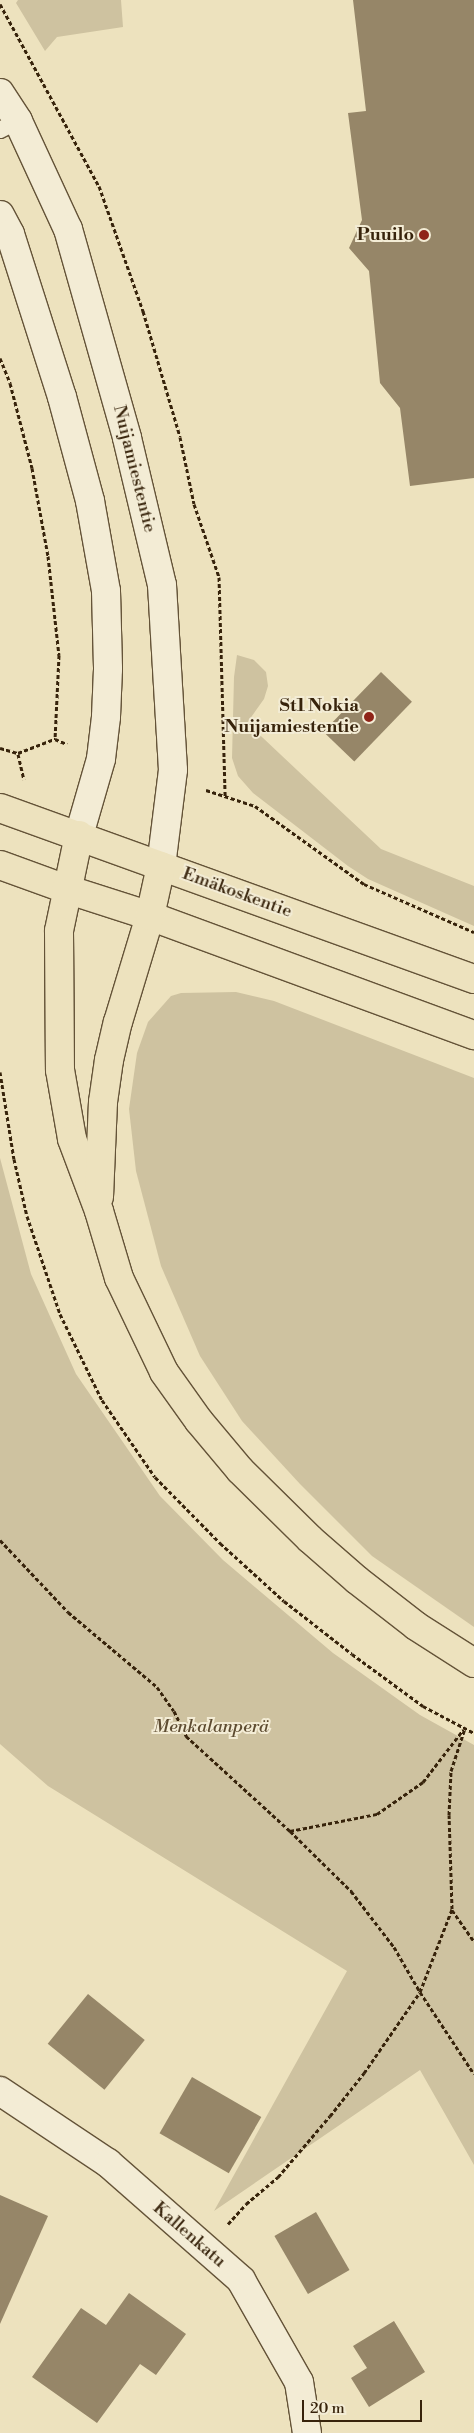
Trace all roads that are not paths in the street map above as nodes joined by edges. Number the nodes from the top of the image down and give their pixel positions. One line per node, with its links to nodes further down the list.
1 (0, 93): 2 (main road, Nuijamiestentie)
2 (9, 126): 7 (main road, Nuijamiestentie)
3 (0, 216): 5 (main road)
4 (0, 808): 5 (main road, Emäkoskentie)
5 (79, 835): 7 (main road, Emäkoskentie); 8 (main road)
6 (0, 865): 8 (main road)
7 (161, 866): 9 (main road); 10 (main road, Emäkoskentie)
8 (66, 889): 9 (main road); 12 (main road)
9 (150, 916): 11 (main road); 12 (main road)
10 (474, 978)
11 (474, 1035)
12 (99, 1211): 13 (main road)
13 (474, 1663)
14 (0, 2091): 15 (main road, Kallenkatu)
15 (308, 2433)

